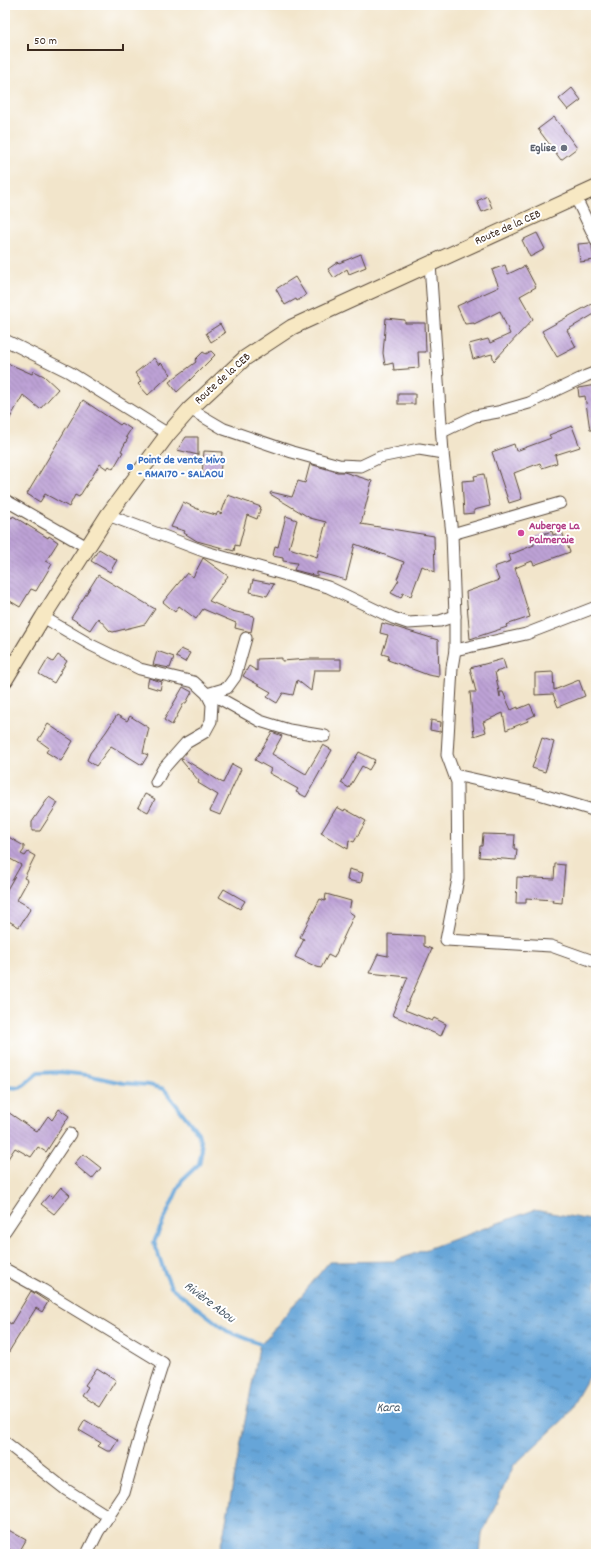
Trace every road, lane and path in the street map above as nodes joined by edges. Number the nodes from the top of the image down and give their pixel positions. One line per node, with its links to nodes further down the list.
1 (596, 188): 2 (main road, Route de la CEB)
2 (576, 198): 3 (street); 4 (main road, Route de la CEB)
3 (596, 240)
4 (430, 264): 7 (main road, Route de la CEB); 8 (street)
5 (5, 340): 9 (street)
6 (596, 372): 8 (street)
7 (190, 409): 9 (main road, Route de la CEB); 10 (street)
8 (442, 432): 10 (street)
9 (168, 434): 13 (main road, Route de la CEB)
10 (443, 453): 14 (street)
11 (5, 500): 15 (street)
12 (560, 503): 14 (street)
13 (108, 515): 15 (main road, Route de la CEB); 17 (street)
14 (452, 534): 17 (street)
15 (87, 547): 18 (main road, Route de la CEB)
16 (596, 607): 20 (street)
17 (455, 616): 20 (street)
18 (43, 617): 21 (main road, Route de la CEB); 22 (street)
19 (246, 638): 22 (street)
20 (455, 650): 24 (street)
21 (5, 680)
22 (207, 694): 23 (street); 25 (street)
23 (325, 736)
24 (455, 775): 26 (street); 27 (street)
25 (156, 782)
26 (596, 811)
27 (596, 962)
28 (70, 1134): 29 (street)
29 (5, 1231)
30 (5, 1269): 32 (street)
31 (5, 1442): 32 (street)
32 (109, 1517): 33 (street)
33 (87, 1554)

